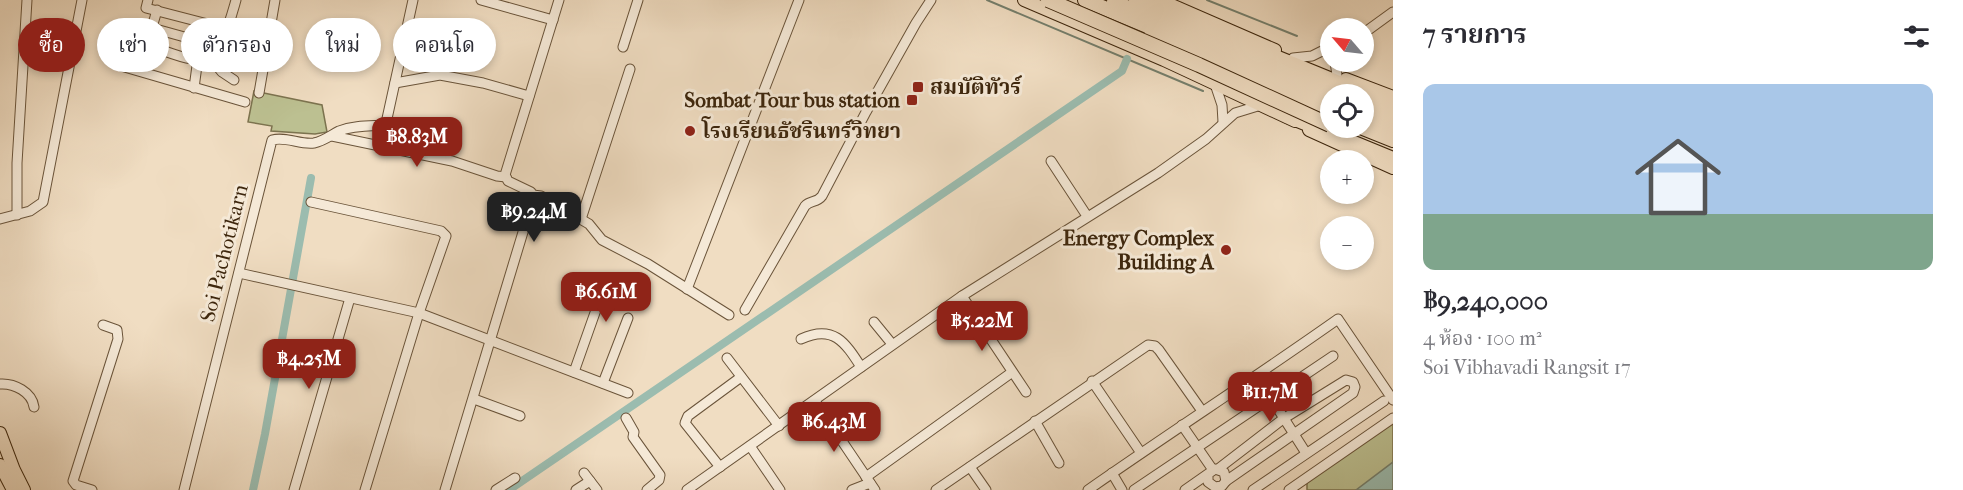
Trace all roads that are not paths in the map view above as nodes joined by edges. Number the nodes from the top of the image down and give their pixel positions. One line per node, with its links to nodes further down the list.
1 (27, 0): 70 (street)
2 (82, 0): 70 (street)
3 (148, 0): 19 (street)
4 (236, 0): 23 (street)
5 (274, 0): 42 (street)
6 (413, 0): 38 (street)
7 (481, 0): 24 (street)
8 (559, 0): 24 (street)
9 (638, 0): 26 (street)
10 (799, 0): 75 (street)
11 (931, 0): 79 (street)
12 (1024, 0): 30 (main road)
13 (1048, 0): 54 (highway, bridge)
14 (1061, 0): 27 (highway)
15 (1085, 0): 45 (highway)
16 (1109, 0): 40 (highway)
17 (1136, 0): 48 (highway)
18 (1160, 0): 29 (main road)
19 (157, 10): 21 (street); 22 (street)
20 (1393, 12): 25 (street)
21 (155, 18)
22 (182, 18)
23 (230, 18)
24 (553, 20): 43 (street)
25 (1374, 26)
26 (624, 46)
27 (1182, 50): 30 (highway); 50 (highway)
28 (1320, 53): 29 (street)
29 (1293, 58): 36 (main road)
30 (1164, 60): 39 (main road)
31 (630, 69): 73 (street)
32 (141, 72): 41 (street)
33 (196, 72): 41 (street)
34 (222, 72): 37 (street)
35 (1337, 72): 36 (street)
36 (1337, 75): 44 (main road)
37 (234, 80)
38 (395, 83): 43 (street); 56 (street)
39 (1215, 84): 47 (main road); 55 (street)
40 (1320, 87)
41 (194, 88): 46 (street)
42 (259, 93)
43 (529, 96): 67 (street)
44 (1393, 97)
45 (1320, 98)
46 (245, 102)
47 (1261, 105): 51 (main road); 55 (street)
48 (1393, 105)
49 (1374, 109): 52 (highway)
50 (1320, 110)
51 (1288, 116): 64 (highway); 66 (main road)
52 (1393, 117)
53 (1374, 119): 57 (highway)
54 (1320, 120)
55 (1223, 122): 71 (street)
56 (386, 125): 58 (street, Soi Pachotikarn); 62 (street)
57 (1393, 128)
58 (332, 136): 62 (street); 74 (street, Soi Pachotikarn)
59 (1374, 136): 61 (highway)
60 (1371, 138): 63 (highway)
61 (1393, 140)
62 (381, 146): 67 (street)
63 (1393, 151)
64 (1393, 159)
65 (1051, 161): 71 (street)
66 (1393, 168)
67 (506, 177): 68 (street)
68 (533, 195): 73 (street); 86 (street)
69 (311, 202): 80 (street)
70 (17, 215): 72 (street)
71 (1087, 216): 77 (street)
72 (0, 219)
73 (581, 219): 75 (street)
74 (238, 273): 78 (street); 132 (street, Soi Pachotikarn)
75 (687, 289): 81 (street)
76 (573, 293): 91 (street)
77 (962, 296): 87 (street); 92 (street)
78 (350, 298): 80 (street); 133 (street)
79 (745, 310)
80 (419, 313): 86 (street); 134 (street)
81 (729, 315)
82 (628, 318): 96 (street)
83 (874, 322): 87 (street)
84 (103, 325): 131 (street)
85 (801, 339): 90 (street)
86 (491, 340): 91 (street); 101 (street)
87 (892, 344): 90 (street)
88 (1333, 356): 100 (street)
89 (727, 358): 93 (street)
90 (861, 367): 102 (street)
91 (574, 372): 96 (street)
92 (1011, 373): 98 (street); 126 (street)
93 (741, 377): 112 (street); 121 (street)
94 (1256, 377): 100 (street); 103 (street); 105 (street)
95 (1092, 381): 105 (street); 110 (street); 117 (street)
96 (603, 383): 99 (street)
97 (0, 384): 104 (street)
98 (1026, 392)
99 (628, 393)
100 (1271, 398): 109 (street); 116 (street)
101 (474, 399): 106 (street); 135 (street)
102 (814, 401): 112 (street); 126 (street)
103 (1388, 401): 118 (street)
104 (34, 407)
105 (1202, 411): 111 (street)
106 (520, 416)
107 (626, 418): 139 (street)
108 (1393, 418): 128 (street)
109 (1283, 419): 114 (street); 114 (street); 123 (street)
110 (1035, 421): 119 (street); 122 (street)
111 (1182, 425): 116 (street); 117 (street)
112 (779, 426): 115 (street)
113 (0, 433): 130 (main road)
114 (1294, 433): 118 (street); 127 (street)
115 (750, 446): 121 (street); 141 (street)
116 (1197, 447): 123 (street); 147 (street)
117 (1141, 453): 124 (street)
118 (1306, 453): 149 (street)
119 (1059, 463)
120 (0, 465): 129 (main road)
121 (720, 467): 140 (street)
122 (970, 467): 143 (street); 144 (street)
123 (1213, 472): 127 (street); 127 (street); 148 (street)
124 (1112, 473): 145 (street); 146 (street)
125 (514, 478): 136 (street)
126 (870, 483): 142 (street)
127 (1221, 487)
128 (1296, 488)
129 (12, 490)
130 (24, 490)
131 (92, 490)
132 (184, 490)
133 (294, 490)
134 (365, 490)
135 (445, 490)
136 (496, 490)
137 (576, 490): 138 (street)
138 (597, 490)
139 (647, 490)
140 (687, 490)
141 (780, 490)
142 (852, 490)
143 (936, 490)
144 (986, 490)
145 (1088, 490)
146 (1122, 490)
147 (1134, 490)
148 (1185, 490)
149 (1253, 490)

